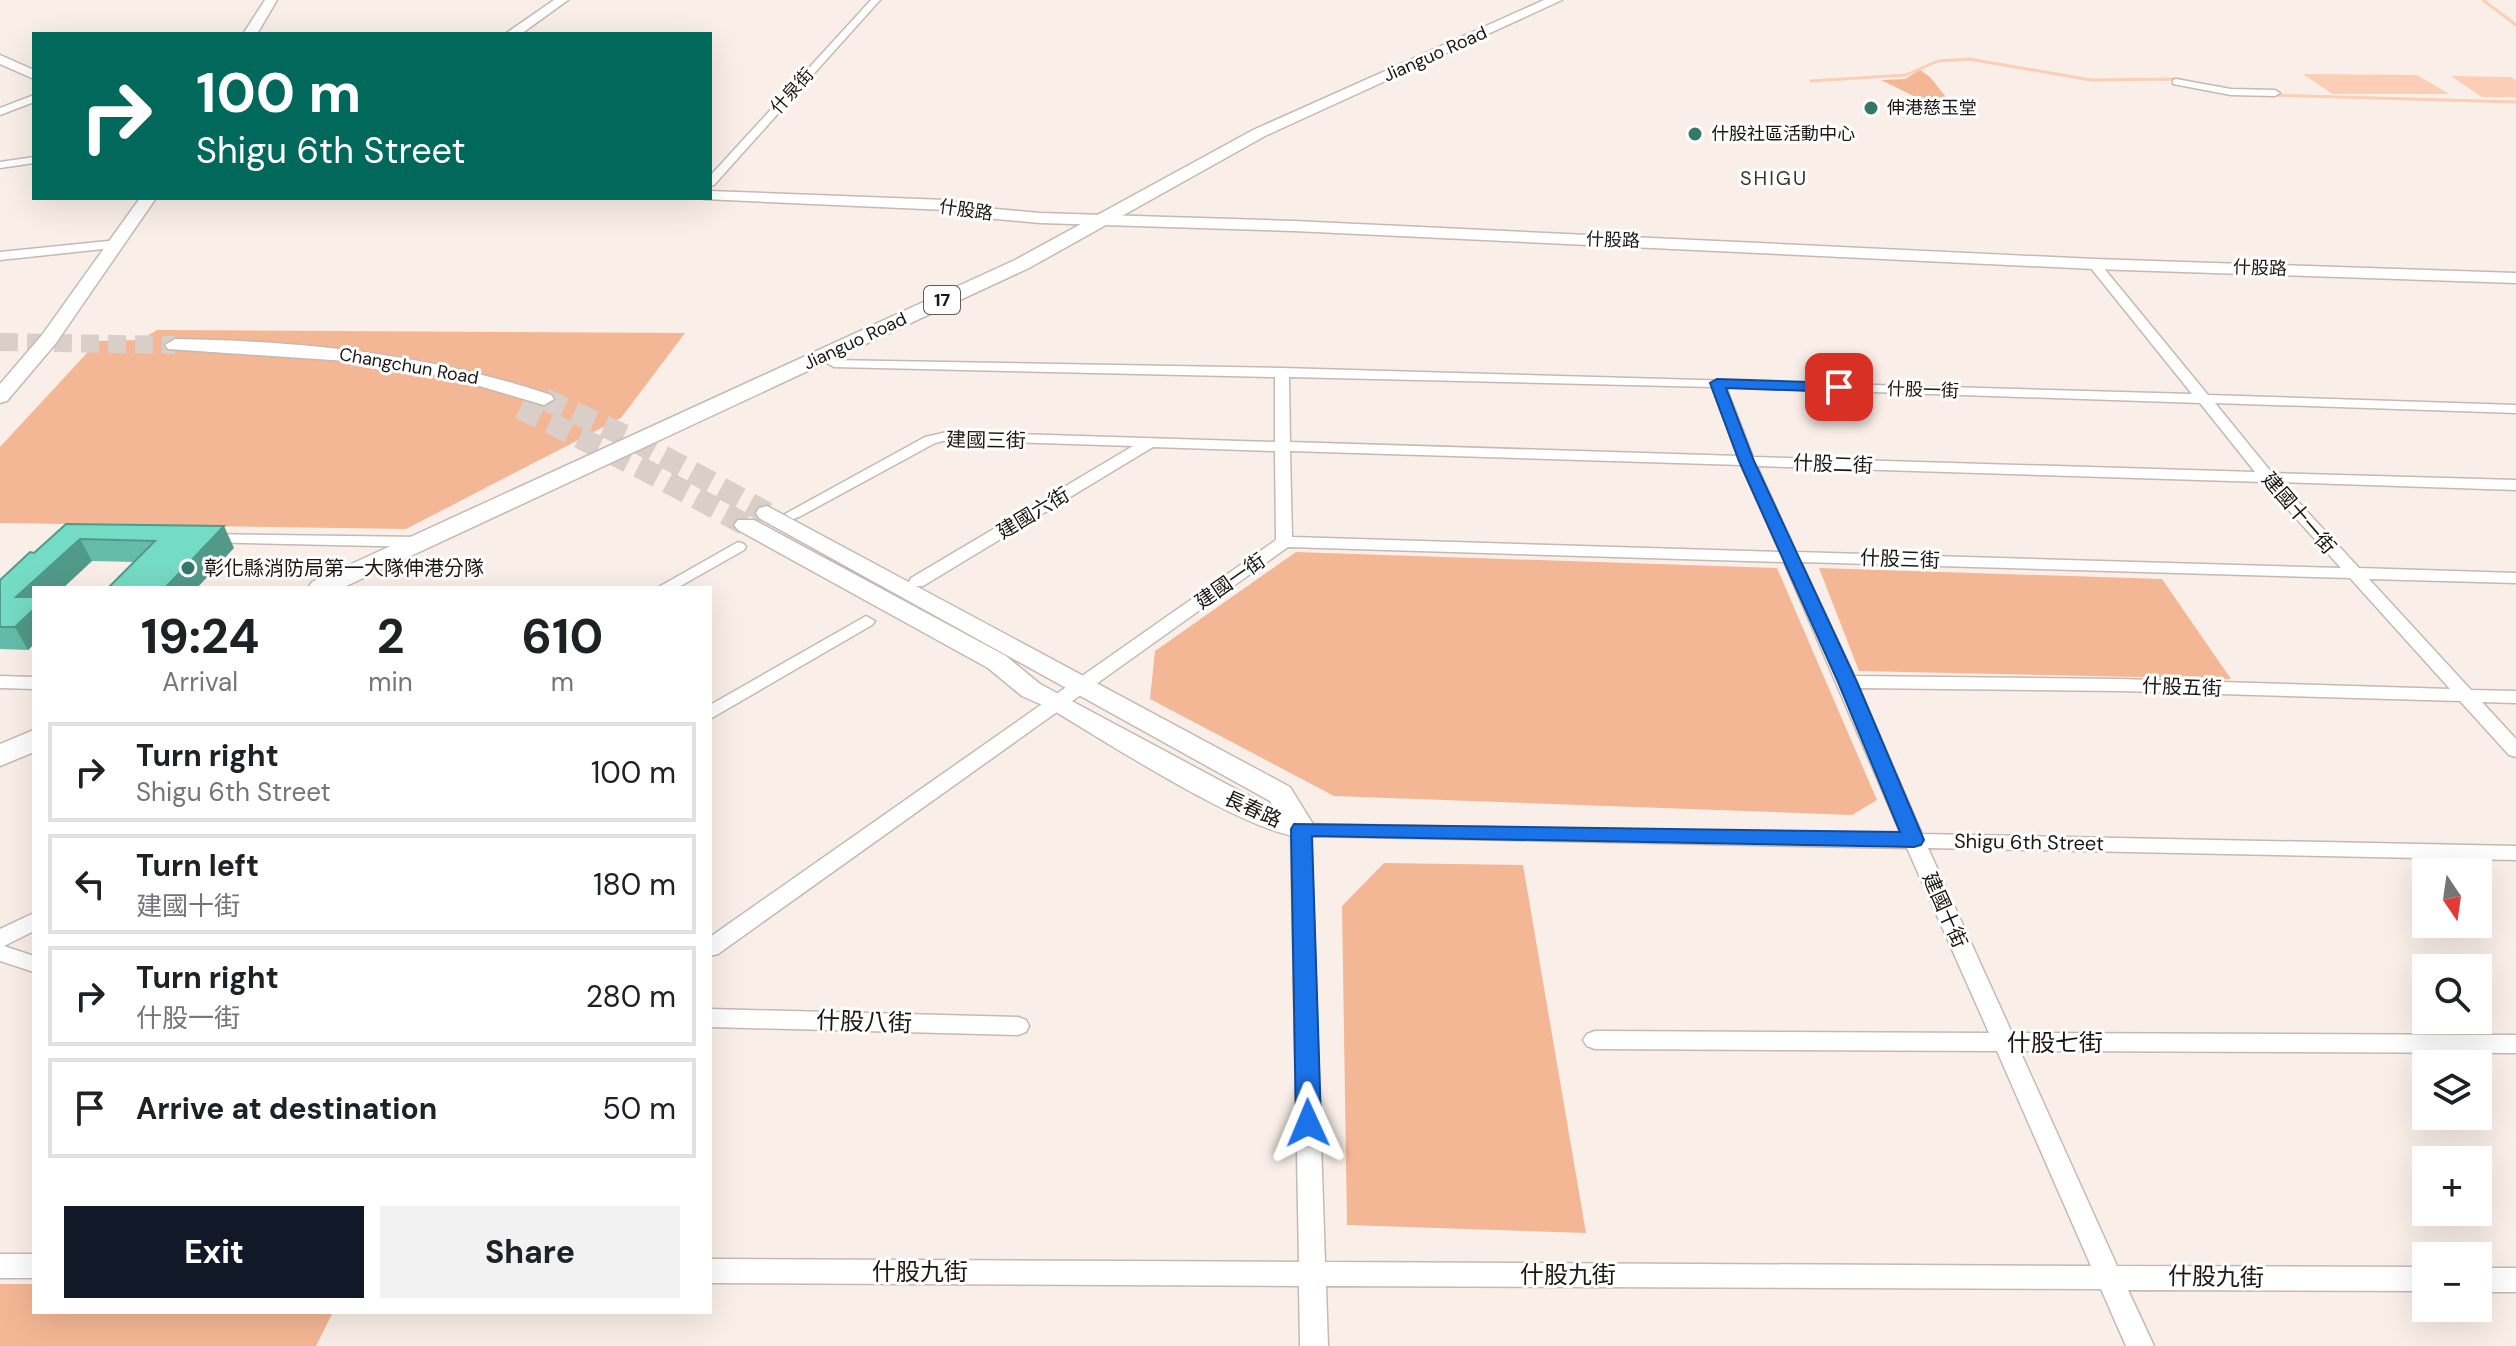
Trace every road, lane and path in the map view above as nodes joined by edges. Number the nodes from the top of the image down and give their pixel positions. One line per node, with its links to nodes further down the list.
1 (271, 0): 6 (street)
2 (562, 0): 7 (street)
3 (876, 0): 19 (street, 什泉街)
4 (1555, 0): 8 (main road, Jianguo Road / 17)
5 (1573, 0): 8 (main road, Jianguo Road / 17)
6 (251, 32)
7 (515, 32)
8 (1459, 48): 23 (main road, Jianguo Road / 17); 24 (main road, Jianguo Road / 17)
9 (0, 59): 11 (street)
10 (0, 71): 13 (street)
11 (32, 74)
12 (2176, 82): 14 (street)
13 (32, 85)
14 (2275, 93)
15 (32, 99): 16 (street)
16 (0, 112)
17 (32, 160): 18 (street)
18 (0, 165)
19 (712, 181)
20 (712, 196): 23 (street, 什股路)
21 (132, 200): 25 (street)
22 (146, 200): 25 (street)
23 (1100, 221): 24 (street, 什股路); 45 (main road, Jianguo Road / 17)
24 (1124, 222): 27 (street, 什股路); 29 (main road, Jianguo Road / 17)
25 (110, 244): 26 (street); 31 (street); 33 (street)
26 (0, 256)
27 (2094, 264): 28 (street, 什股路); 35 (street, 建國十一街)
28 (2516, 278)
29 (834, 363): 30 (street); 52 (main road, Jianguo Road / 17)
30 (1282, 372): 32 (street, 什股一街); 39 (street, 建國一街)
31 (0, 377)
32 (1717, 383): 35 (street, 什股一街); 40 (street, 建國十街)
33 (0, 397)
34 (544, 399): 36 (street, Changchun Road)
35 (2206, 400): 37 (street, 什股一街); 41 (street, 建國十一街)
36 (520, 408)
37 (2516, 409)
38 (1149, 443): 39 (street, 什股二街); 43 (street, 建國三街); 50 (street, 建國六街)
39 (1285, 447): 40 (street, 什股二街); 46 (street, 建國一街)
40 (1747, 461): 41 (street, 什股二街); 47 (street, 建國十街)
41 (2268, 478): 42 (street, 什股二街); 48 (street, 建國十一街)
42 (2516, 485)
43 (761, 525): 53 (street, 建國三街); 58 (street, 長春路); 61 (street, 長春路)
44 (186, 539): 45 (street)
45 (421, 542): 51 (main road, Jianguo Road / 17)
46 (1284, 542): 47 (street, 什股三街); 58 (street, 建國一街)
47 (1790, 555): 48 (street, 什股三街); 56 (street, 建國十街)
48 (2352, 574): 49 (street, 什股三街); 59 (street, 建國十一街)
49 (2516, 578)
50 (917, 582)
51 (325, 586)
52 (359, 586)
53 (668, 586)
54 (866, 621): 62 (street)
55 (0, 682): 57 (street)
56 (1847, 682): 59 (street, 什股五街); 69 (street, 建國十街)
57 (32, 683)
58 (1081, 684): 61 (street, 建國一街); 68 (street, 長春路)
59 (2467, 696): 60 (street, 什股五街); 66 (street, 建國十一街)
60 (2516, 697)
61 (1058, 702): 68 (street, 長春路); 73 (street, 建國一街)
62 (712, 712)
63 (32, 722): 64 (main road)
64 (0, 737)
65 (32, 741): 67 (main road)
66 (2516, 751)
67 (0, 756)
68 (1301, 829): 69 (street, Shigu 6th Street); 84 (street)
69 (1914, 840): 70 (street, Shigu 6th Street); 79 (street, 建國十街)
70 (2516, 853)
71 (32, 922): 72 (street)
72 (0, 939)
73 (712, 947)
74 (0, 953): 75 (street)
75 (32, 963)
76 (712, 1018): 77 (street, 什股八街)
77 (1018, 1026)
78 (1595, 1040): 79 (street, 什股七街)
79 (2005, 1042): 80 (street, 什股七街); 85 (street, 建國十街)
80 (2516, 1044)
81 (0, 1266): 82 (street)
82 (32, 1266)
83 (712, 1271): 84 (street, 什股九街)
84 (1312, 1275): 85 (street, 什股九街); 89 (street)
85 (2108, 1275): 86 (street, 什股九街); 90 (street, 建國十街)
86 (2412, 1279)
87 (2492, 1280): 88 (street)
88 (2516, 1280)
89 (1314, 1346)
90 (2140, 1346)

